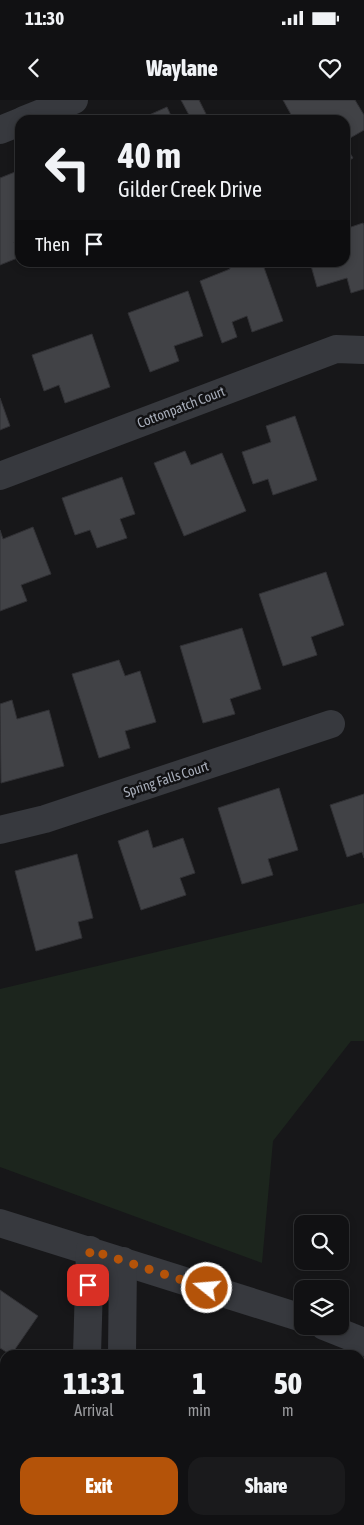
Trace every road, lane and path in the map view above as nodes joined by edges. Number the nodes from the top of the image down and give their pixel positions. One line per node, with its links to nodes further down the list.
1 (74, 100): 2 (street)
2 (36, 115)
3 (15, 124): 4 (street)
4 (0, 130)
5 (364, 350): 6 (street, Cottonpatch Court)
6 (0, 476)
7 (331, 724): 8 (street, Spring Falls Court)
8 (0, 830)
9 (0, 1223): 10 (street)
10 (90, 1250): 11 (street); 15 (street)
11 (123, 1261): 12 (street); 16 (street)
12 (294, 1315)
13 (346, 1335): 14 (street)
14 (364, 1342)
15 (87, 1350)
16 (122, 1350)

